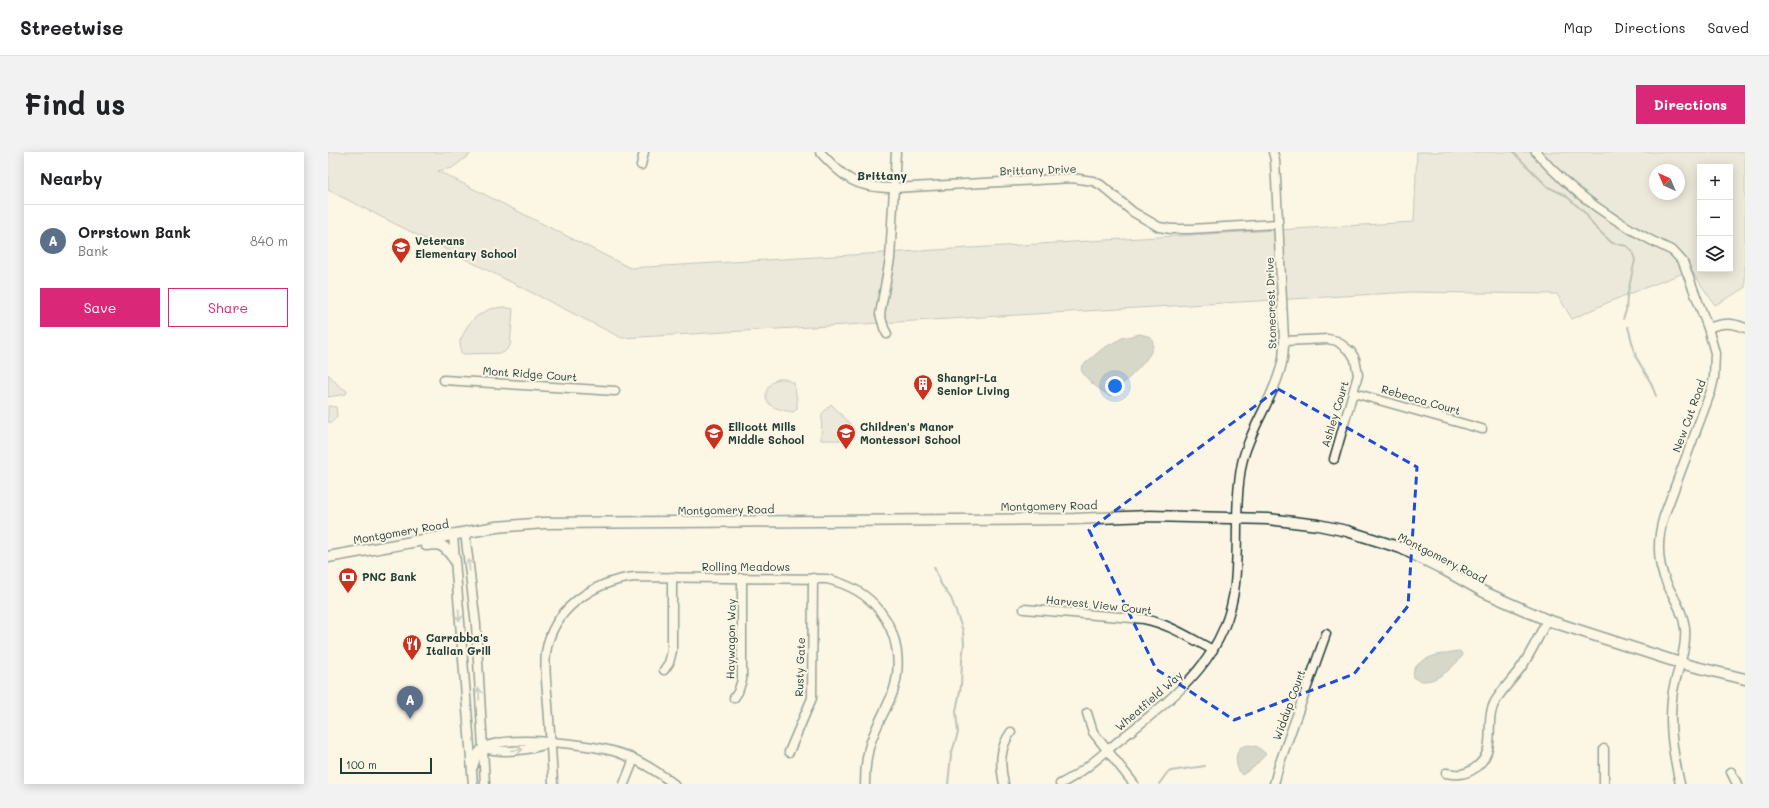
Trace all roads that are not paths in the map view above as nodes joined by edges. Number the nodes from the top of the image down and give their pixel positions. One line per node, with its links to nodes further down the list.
1 (644, 152): 6 (street)
2 (820, 152): 7 (street, Brittany Drive)
3 (896, 152): 7 (street)
4 (1273, 152): 8 (street, Stonecrest Drive)
5 (1536, 152): 9 (street, New Cut Road)
6 (640, 165)
7 (894, 188): 8 (street, Brittany Drive); 11 (street)
8 (1278, 224): 12 (street, Stonecrest Drive)
9 (1708, 328): 10 (street); 31 (street, New Cut Road)
10 (1745, 328)
11 (887, 334)
12 (1284, 341): 15 (street, Ashley Court); 18 (street, Stonecrest Drive)
13 (444, 380): 14 (street, Mont Ridge Court)
14 (615, 391)
15 (1354, 392): 16 (street, Rebecca Court); 17 (street, Ashley Court)
16 (1482, 429)
17 (1334, 458)
18 (1237, 518): 19 (main road, Montgomery Road); 28 (main road, Montgomery Road); 30 (street, Wheatfield Way)
19 (465, 532): 20 (main road, Montgomery Road); 39 (street, one-way to 19)
20 (452, 535): 21 (main road, Montgomery Road); 23 (street)
21 (362, 551): 22 (main road, Montgomery Road); 23 (main road)
22 (328, 557)
23 (455, 560): 36 (street, one-way to 36)
24 (672, 577): 25 (street, Rolling Meadows); 32 (street); 38 (street, Rolling Meadows)
25 (742, 578): 26 (street, Rolling Meadows); 34 (street, Haywagon Way)
26 (813, 578): 43 (street, Rusty Gate); 55 (street, Rolling Meadows)
27 (1024, 609): 30 (street, Harvest View Court)
28 (1547, 620): 31 (main road, Montgomery Road); 49 (street)
29 (1326, 634): 59 (street, Widdup Court)
30 (1213, 650): 42 (street, Wheatfield Way)
31 (1680, 663): 33 (main road, Montgomery Road); 61 (street, New Cut Road)
32 (664, 670)
33 (1745, 679)
34 (734, 698)
35 (1087, 713): 42 (street)
36 (470, 731): 39 (street); 41 (street)
37 (1012, 732): 56 (street)
38 (551, 743): 39 (street); 45 (street); 52 (street, Rolling Meadows)
39 (480, 745): 41 (street); 44 (street); 46 (street)
40 (1604, 749): 60 (street)
41 (471, 750): 44 (street); 47 (street)
42 (1108, 750): 57 (street, Wheatfield Way); 58 (street)
43 (789, 752)
44 (477, 756): 46 (street); 47 (street)
45 (634, 759): 53 (street); 54 (street)
46 (484, 770): 51 (street)
47 (472, 771): 50 (street)
48 (1731, 772): 62 (street)
49 (1446, 773)
50 (473, 784)
51 (485, 784)
52 (553, 784)
53 (624, 784)
54 (674, 784)
55 (865, 784)
56 (1004, 784)
57 (1060, 784)
58 (1134, 784)
59 (1274, 784)
60 (1604, 784)
61 (1680, 784)
62 (1737, 784)

